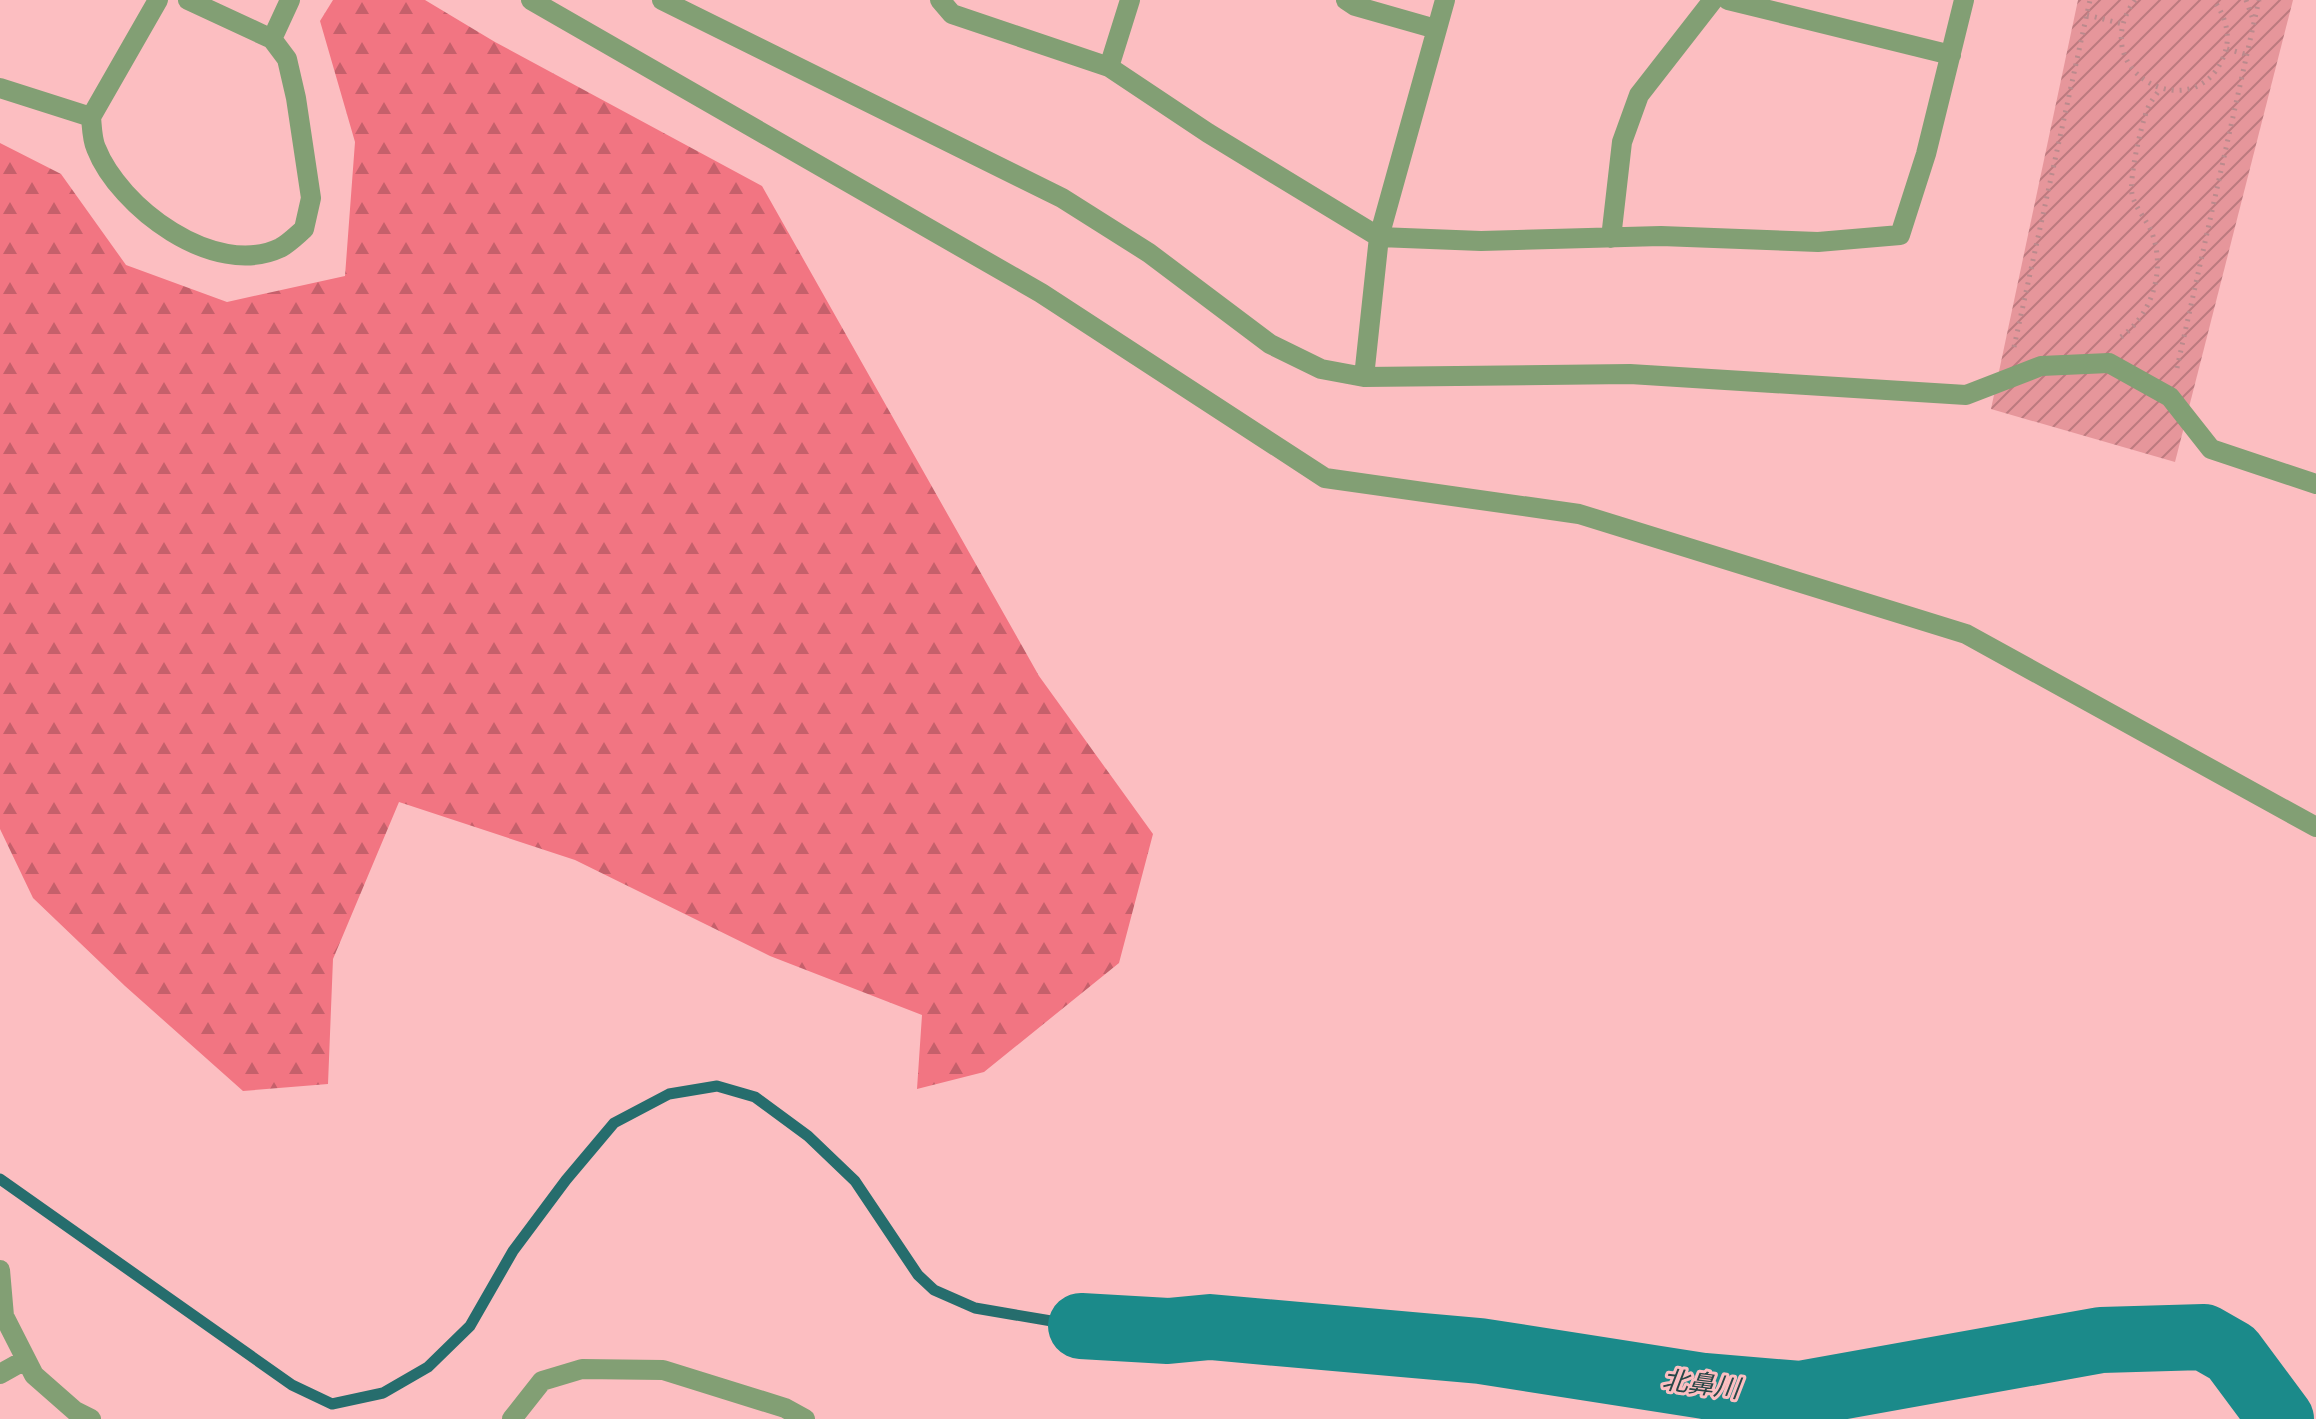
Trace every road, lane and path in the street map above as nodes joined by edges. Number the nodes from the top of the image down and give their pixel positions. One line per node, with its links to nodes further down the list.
1 (158, 0): 29 (street)
2 (188, 0): 22 (street)
3 (290, 0): 22 (street)
4 (531, 0): 37 (street)
5 (662, 0): 33 (street)
6 (940, 0): 26 (street)
7 (1130, 0): 26 (street)
8 (1346, 0): 21 (street)
9 (1445, 0): 21 (street)
10 (1713, 0): 31 (street)
11 (1728, 0): 24 (street)
12 (1964, 0): 24 (street)
13 (2090, 0): 18 (path)
14 (2135, 0): 19 (path)
15 (2214, 0): 23 (path)
16 (2246, 0): 20 (path)
17 (2259, 0): 20 (path)
18 (2087, 15): 19 (path); 34 (path)
19 (2123, 24): 28 (path)
20 (2255, 25): 25 (path)
21 (1436, 29): 30 (street)
22 (272, 39): 29 (street)
23 (2227, 49): 25 (path); 28 (path)
24 (1951, 55): 31 (street)
25 (2248, 55): 35 (path)
26 (1109, 67): 30 (street)
27 (0, 88): 29 (street)
28 (2160, 89): 32 (path)
29 (91, 117)
30 (1379, 237): 31 (street); 33 (street)
31 (1611, 238)
32 (2102, 363): 34 (street); 35 (street)
33 (1364, 377): 34 (street)
34 (2007, 379)
35 (2170, 397): 36 (street)
36 (2316, 484)
37 (2316, 827)
38 (0, 1270): 39 (street)
39 (25, 1360): 40 (street); 41 (street)
40 (0, 1374)
41 (81, 1416)
42 (512, 1419): 43 (street)
43 (805, 1419)

